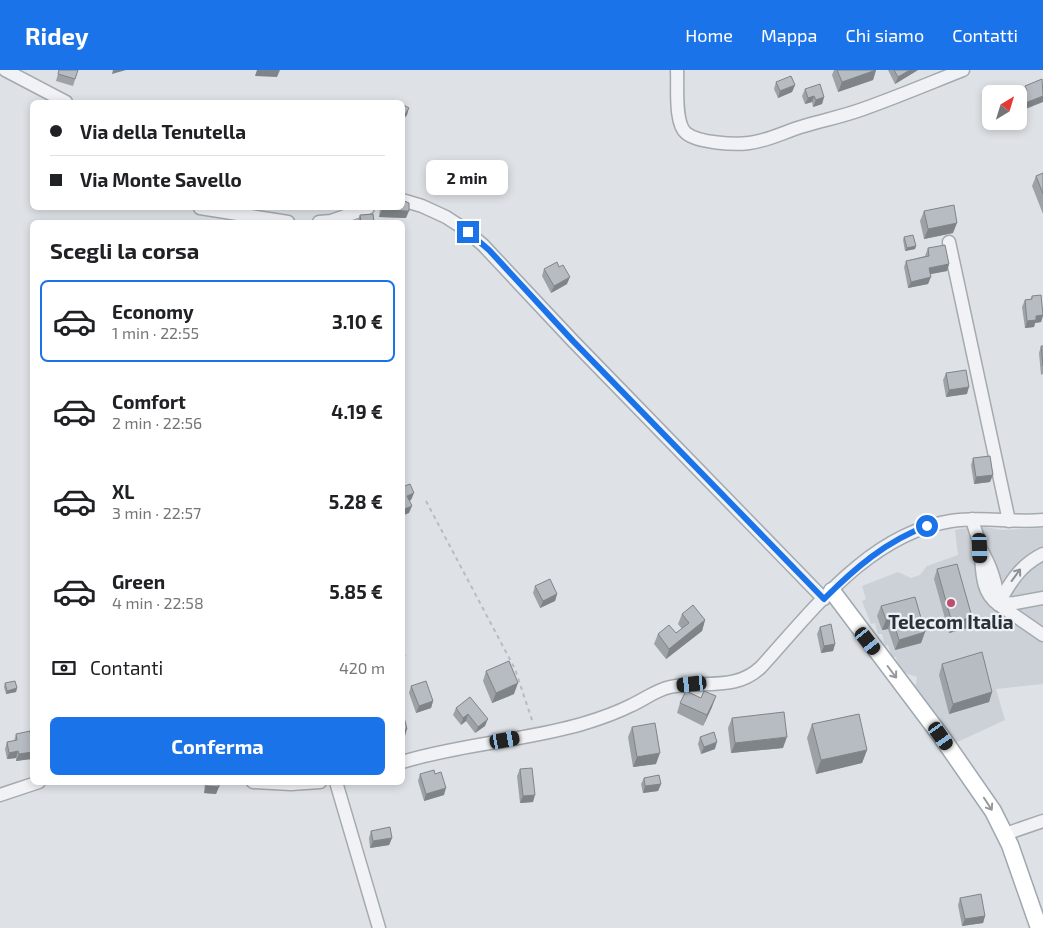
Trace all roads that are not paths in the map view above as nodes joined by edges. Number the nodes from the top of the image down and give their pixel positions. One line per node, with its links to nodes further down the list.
1 (5, 70): 4 (street)
2 (677, 70): 3 (street)
3 (963, 70)
4 (62, 100)
5 (405, 201): 15 (street)
6 (211, 210): 8 (street)
7 (362, 210): 9 (street)
8 (274, 220)
9 (331, 220)
10 (949, 242): 12 (street)
11 (1043, 520): 12 (street)
12 (1009, 521): 13 (street)
13 (973, 523): 15 (street); 17 (street)
14 (1043, 554): 17 (street, one-way to 14)
15 (828, 595): 19 (street); 24 (main road, one-way to 24)
16 (1043, 598): 17 (street)
17 (998, 604): 18 (street)
18 (1043, 635)
19 (405, 761)
20 (30, 785): 22 (street)
21 (337, 785): 25 (street)
22 (0, 795)
23 (1043, 821): 24 (street)
24 (1005, 834): 26 (main road)
25 (379, 928)
26 (1039, 928)

